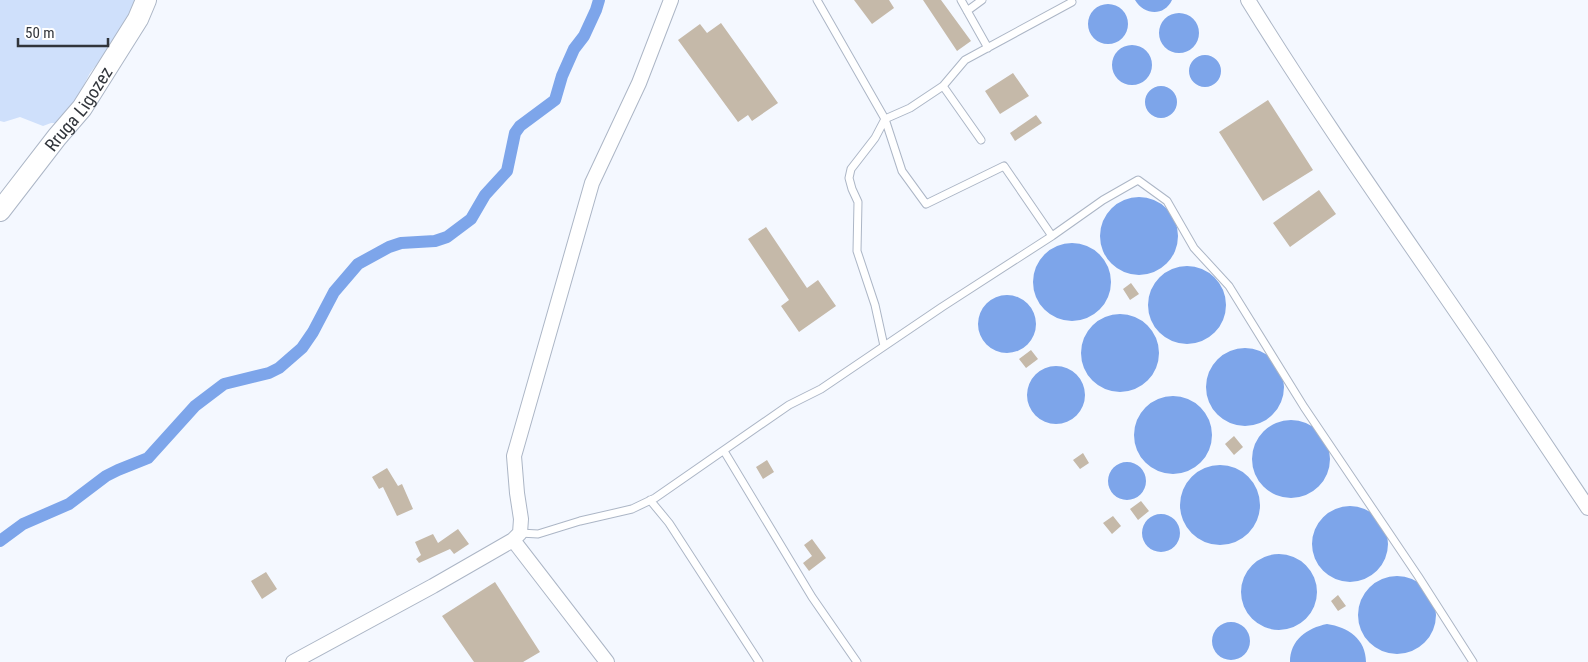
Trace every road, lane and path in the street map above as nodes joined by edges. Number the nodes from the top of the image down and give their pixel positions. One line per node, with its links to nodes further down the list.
1 (146, 0): 13 (street, Rruga Ligozez)
2 (671, 0): 19 (street)
3 (817, 0): 11 (lane)
4 (961, 0): 8 (lane)
5 (982, 0): 8 (lane)
6 (1248, 0): 18 (street)
7 (1072, 2): 9 (lane)
8 (967, 10): 9 (lane)
9 (988, 48): 10 (lane)
10 (943, 86): 11 (lane); 12 (lane)
11 (885, 119): 14 (lane); 15 (lane)
12 (981, 140)
13 (0, 211)
14 (1052, 236): 15 (lane); 24 (lane)
15 (884, 346): 16 (lane)
16 (724, 452): 17 (lane); 23 (lane)
17 (650, 500): 19 (lane); 22 (lane)
18 (1588, 508)
19 (517, 537): 20 (street); 21 (street)
20 (293, 662)
21 (607, 662)
22 (759, 662)
23 (857, 662)
24 (1473, 662)

